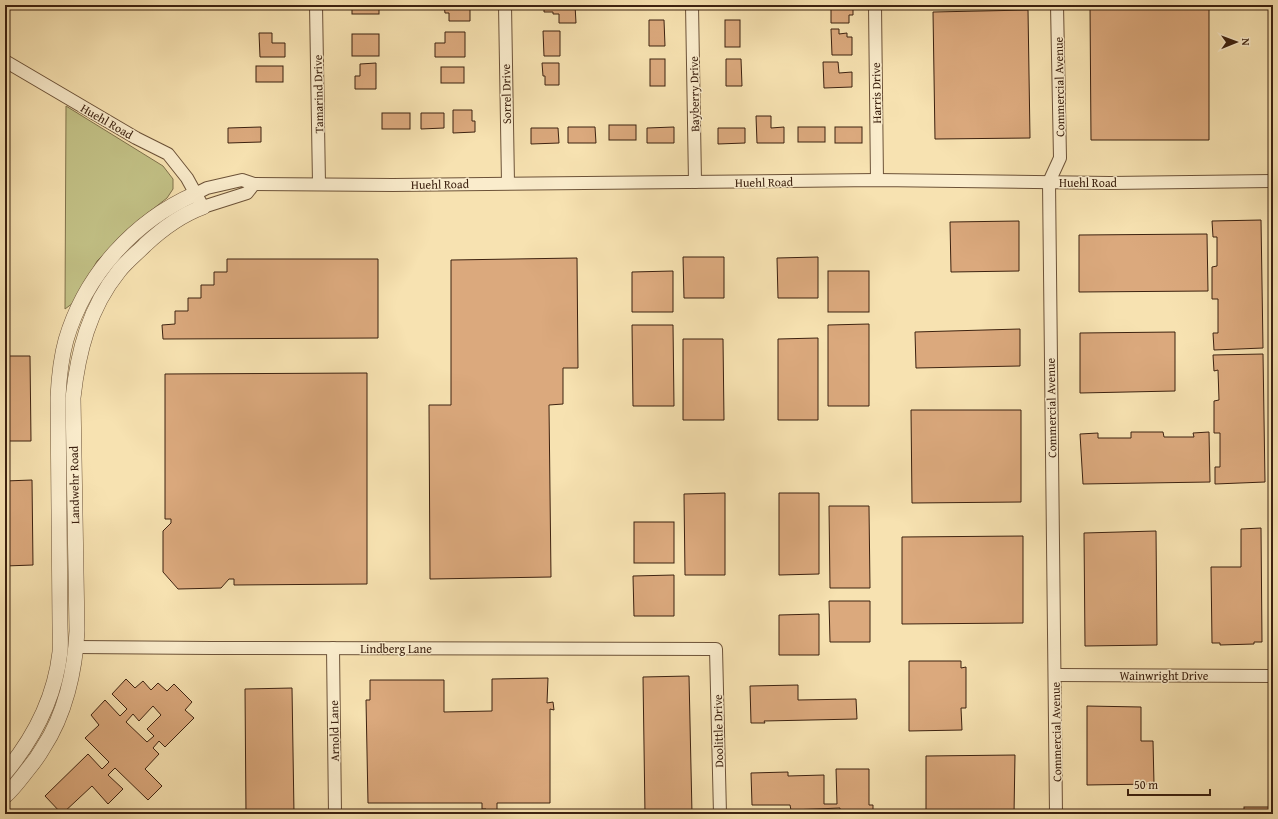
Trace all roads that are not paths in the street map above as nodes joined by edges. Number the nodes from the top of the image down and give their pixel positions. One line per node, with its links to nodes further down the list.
1 (316, 5): 13 (street, Tamarind Drive)
2 (504, 5): 11 (street, Sorrel Drive)
3 (692, 5): 9 (street, Bayberry Drive)
4 (875, 5): 7 (street, Harris Drive)
5 (1058, 5): 10 (street, Commercial Avenue)
6 (5, 61): 14 (street, Huehl Road)
7 (877, 180): 9 (street, Huehl Road); 10 (street, Huehl Road)
8 (1273, 181): 10 (street, Huehl Road)
9 (695, 182): 11 (street, Huehl Road)
10 (1049, 182): 18 (street, Commercial Avenue)
11 (508, 183): 13 (street, Huehl Road)
12 (254, 184): 13 (street, Huehl Road); 14 (street); 14 (street, Huehl Road)
13 (319, 184)
14 (199, 200): 15 (street, Landwehr Road); 20 (street, Landwehr Road)
15 (76, 647): 16 (street, Lindberg Lane); 21 (street, Landwehr Road)
16 (333, 648): 17 (street, Lindberg Lane); 22 (street, Arnold Lane)
17 (716, 648): 23 (street, Doolittle Drive)
18 (1055, 675): 19 (street, Wainwright Drive); 24 (street, Commercial Avenue)
19 (1273, 676)
20 (5, 773)
21 (5, 796)
22 (335, 814)
23 (720, 814)
24 (1056, 814)

